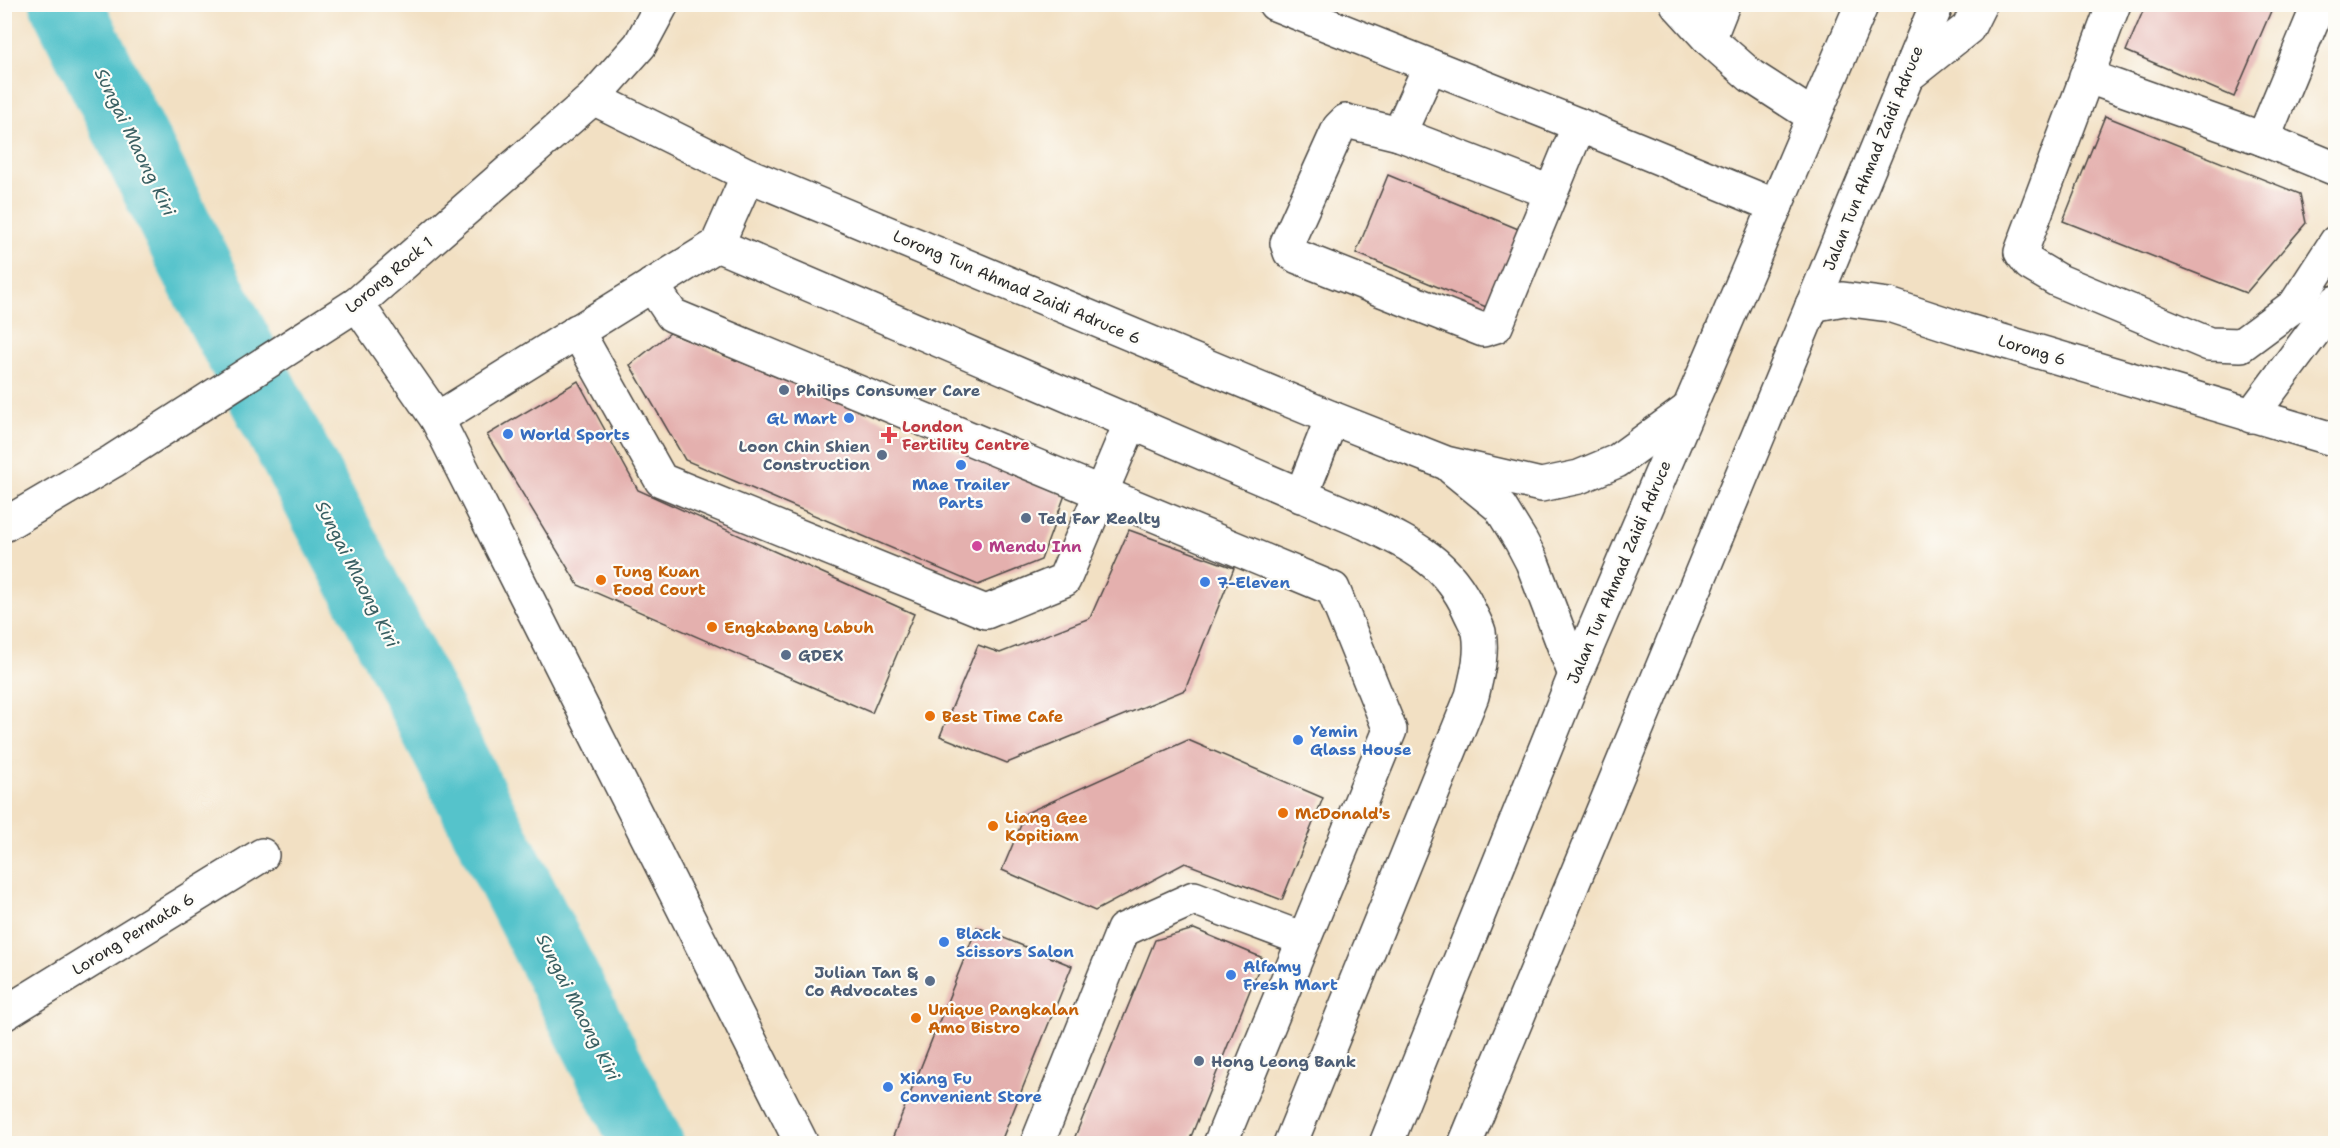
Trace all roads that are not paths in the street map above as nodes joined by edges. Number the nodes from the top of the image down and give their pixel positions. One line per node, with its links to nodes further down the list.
1 (662, 4): 17 (street, Lorong Rock 1)
2 (1275, 4): 11 (street)
3 (1677, 4): 12 (street)
4 (1722, 4): 12 (street)
5 (1839, 4): 13 (street)
6 (1862, 4): 13 (street, Jalan Tun Ahmad Zaidi Adruce)
7 (1937, 4): 16 (street, Jalan Tun Ahmad Zaidi Adruce)
8 (1980, 4): 16 (street)
9 (2114, 4): 15 (street)
10 (2319, 4): 21 (street)
11 (1308, 13): 14 (street)
12 (1709, 39): 18 (street)
13 (1839, 59): 18 (street, Jalan Tun Ahmad Zaidi Adruce)
14 (1430, 66): 19 (street); 20 (street)
15 (2086, 76): 21 (street); 29 (street)
16 (1907, 77): 31 (street, Jalan Tun Ahmad Zaidi Adruce)
17 (593, 98): 23 (street, Lorong Tun Ahmad Zaidi Adruce 6); 30 (street, Lorong Rock 1)
18 (1813, 116): 25 (street, Jalan Tun Ahmad Zaidi Adruce)
19 (1579, 124): 24 (street); 25 (street)
20 (1399, 134): 24 (street); 24 (street)
21 (2263, 139): 22 (street)
22 (2336, 169)
23 (748, 175): 27 (street); 35 (street, Lorong Tun Ahmad Zaidi Adruce 6)
24 (1550, 192)
25 (1776, 206): 33 (street, Jalan Tun Ahmad Zaidi Adruce)
26 (2336, 242): 29 (street)
27 (717, 245): 28 (street); 37 (street)
28 (652, 285): 32 (street); 40 (street)
29 (2327, 293): 34 (street)
30 (357, 304): 36 (street); 42 (street, Lorong Rock 1)
31 (1812, 305): 34 (street, Lorong 6); 52 (street, Jalan Tun Ahmad Zaidi Adruce)
32 (578, 331): 36 (street); 40 (street)
33 (1687, 410): 39 (street, Lorong Tun Ahmad Zaidi Adruce 6); 43 (street, Jalan Tun Ahmad Zaidi Adruce)
34 (2251, 416): 38 (street, Lorong 6)
35 (1332, 418): 39 (street, Lorong Tun Ahmad Zaidi Adruce 6); 41 (street)
36 (437, 419): 47 (street)
37 (1131, 422): 40 (street); 41 (street)
38 (2336, 440)
39 (1446, 463): 43 (street, Lorong Tun Ahmad Zaidi Adruce 6)
40 (1102, 493): 45 (street)
41 (1301, 496): 50 (street)
42 (4, 525)
43 (1575, 675): 51 (street, Jalan Tun Ahmad Zaidi Adruce)
44 (261, 855): 46 (street, Lorong Permata 6)
45 (1303, 939): 48 (street); 49 (street)
46 (4, 1014)
47 (802, 1143)
48 (1037, 1143)
49 (1220, 1143)
50 (1290, 1143)
51 (1386, 1143)
52 (1465, 1143)

